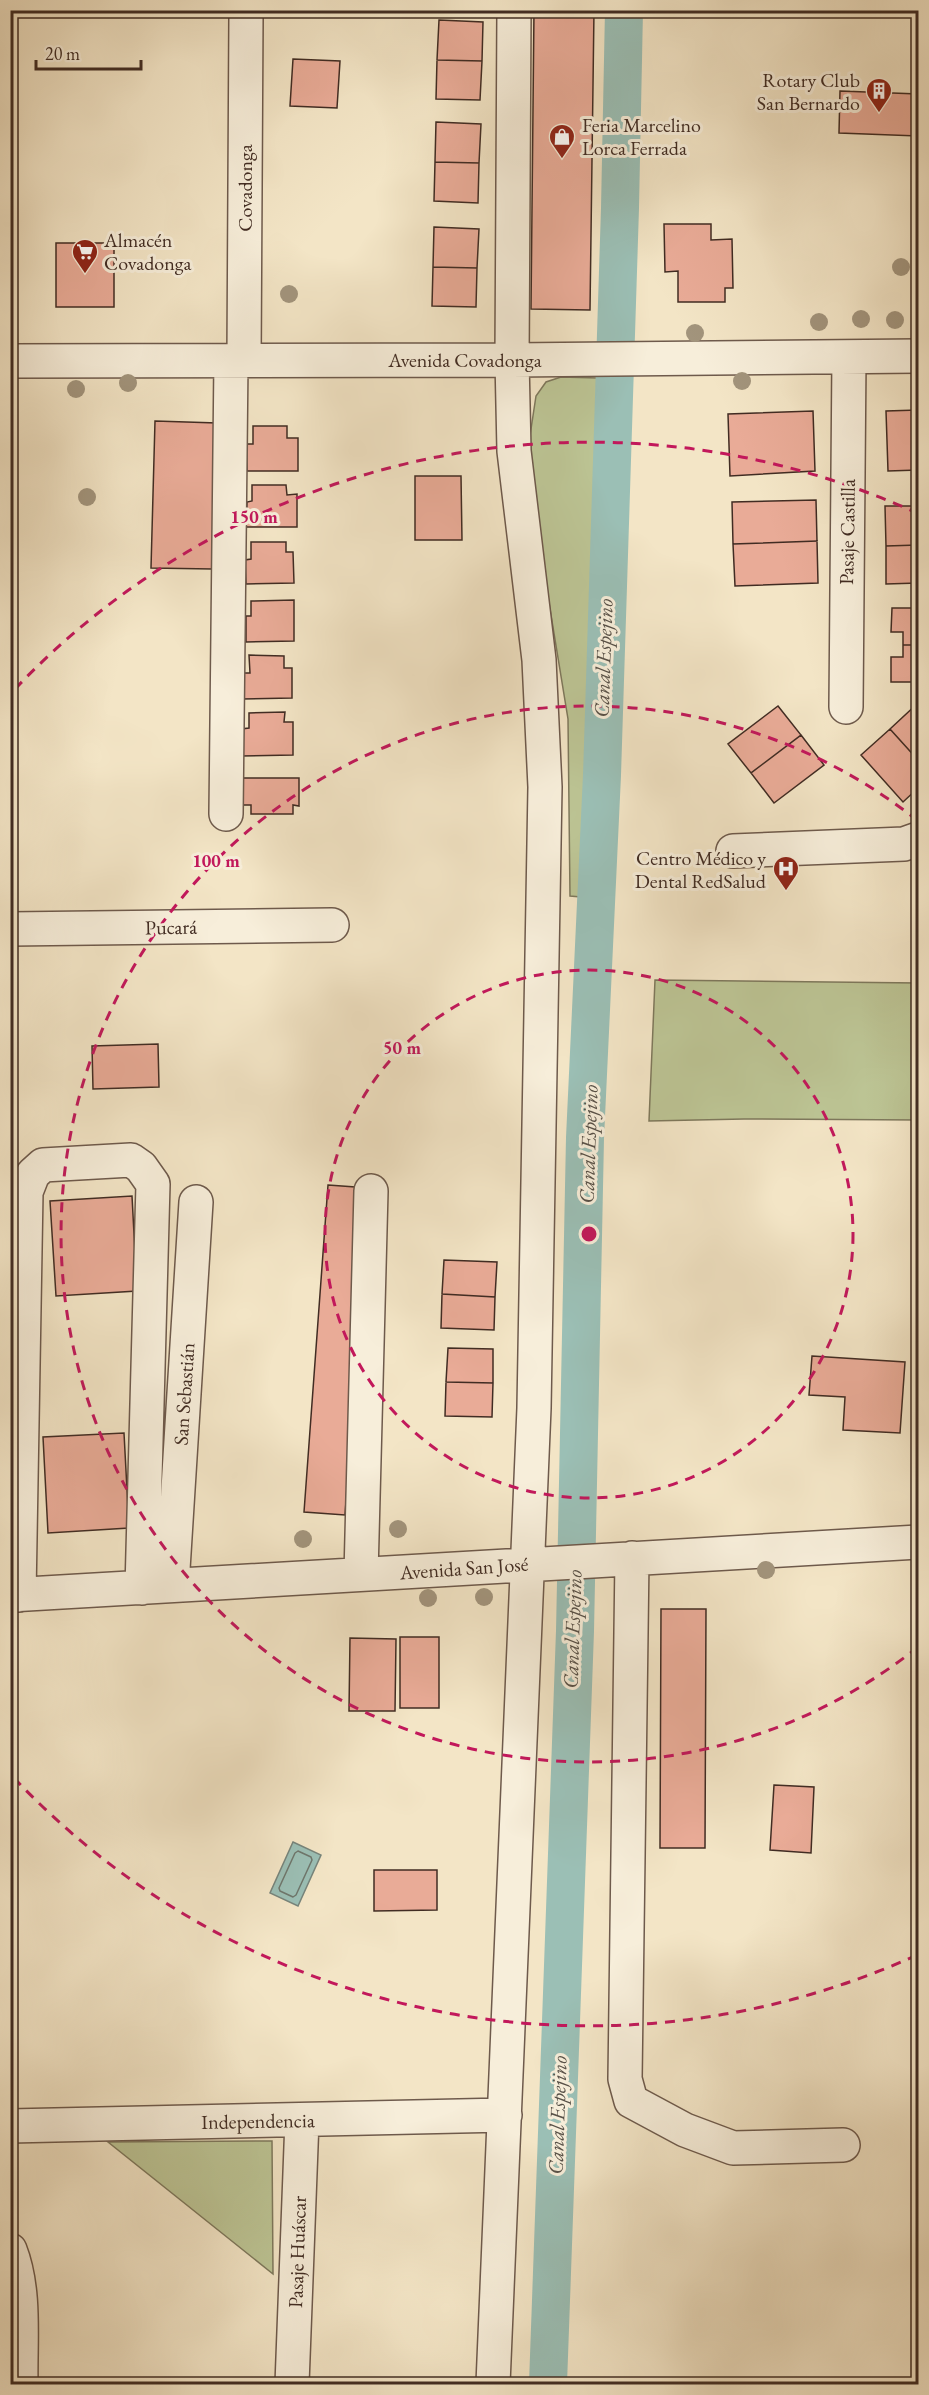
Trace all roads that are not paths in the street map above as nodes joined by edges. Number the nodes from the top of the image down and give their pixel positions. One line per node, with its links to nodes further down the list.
1 (514, 10): 5 (street)
2 (246, 15): 7 (street, Covadonga)
3 (918, 356): 4 (street, Avenida Covadonga)
4 (849, 357): 5 (street, Avenida Covadonga); 8 (street, Pasaje Castilla)
5 (512, 360): 7 (street, Avenida Covadonga); 18 (street)
6 (10, 361): 7 (street, Avenida Covadonga)
7 (237, 361): 9 (street, Covadonga)
8 (846, 707)
9 (226, 814)
10 (918, 838): 11 (street)
11 (732, 851)
12 (332, 925): 13 (street, Pucará)
13 (10, 929)
14 (371, 1191): 19 (street)
15 (196, 1203): 20 (street, San Sebastián)
16 (918, 1542): 17 (street, Avenida San José)
17 (627, 1559): 18 (street, Avenida San José); 25 (street)
18 (538, 1563): 19 (street, Avenida San José); 22 (street)
19 (361, 1574): 20 (street, Avenida San José)
20 (157, 1586): 21 (street, Avenida San José); 21 (street)
21 (15, 1595)
22 (505, 2115): 23 (street, Independencia); 29 (street)
23 (302, 2120): 24 (street, Independencia); 28 (street, Pasaje Huáscar)
24 (10, 2126)
25 (843, 2145)
26 (10, 2250): 27 (street)
27 (21, 2385)
28 (292, 2385)
29 (493, 2385)

